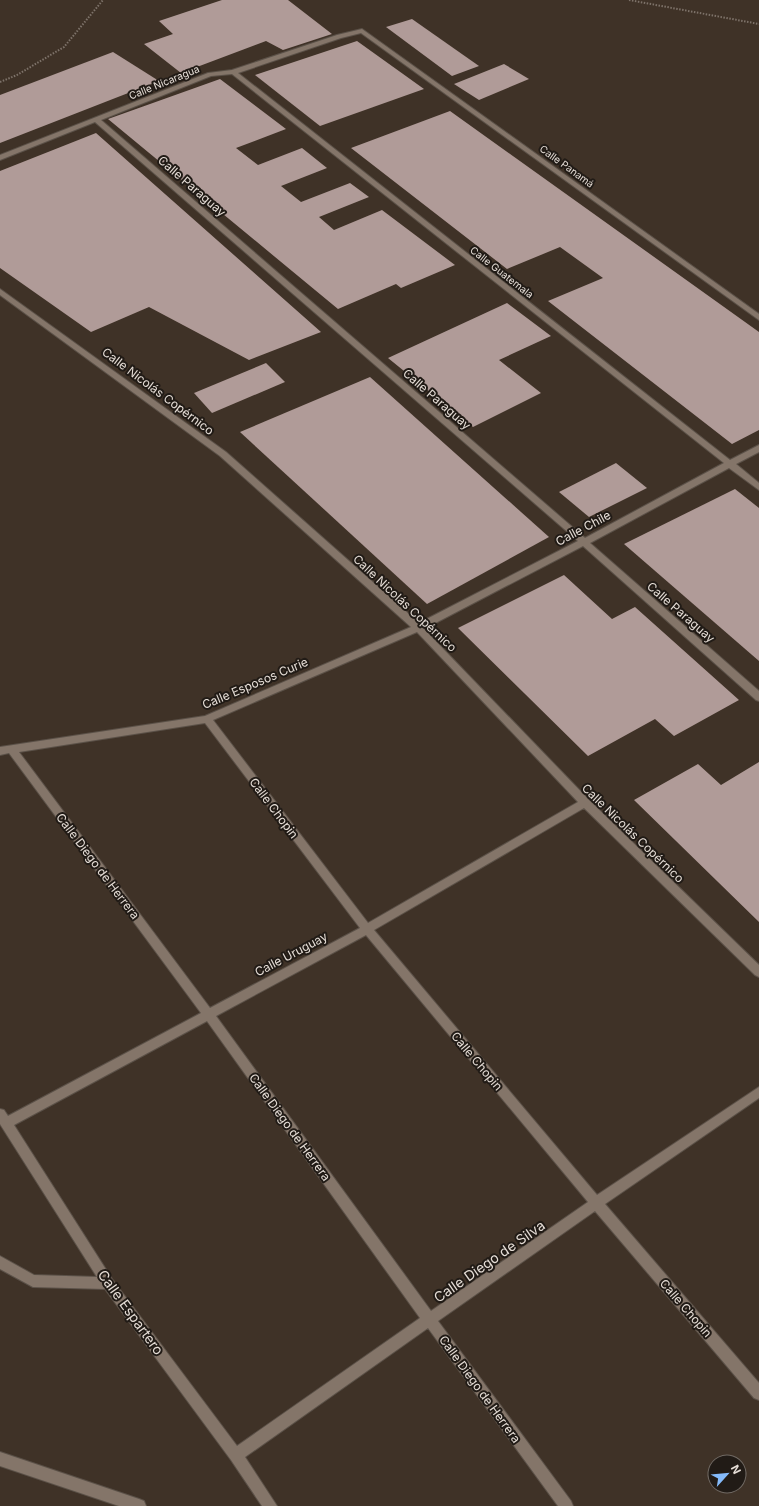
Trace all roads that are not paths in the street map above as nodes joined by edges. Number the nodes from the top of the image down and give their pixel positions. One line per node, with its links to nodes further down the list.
1 (362, 30): 2 (street, Calle Nicaragua); 6 (street, Calle Panamá)
2 (233, 72): 3 (street, Calle Nicaragua); 8 (street, Calle Guatemala)
3 (97, 120): 4 (street, Calle Nicaragua); 10 (street, Calle Paraguay)
4 (0, 158)
5 (0, 290): 11 (street, Calle Nicolás Copérnico)
6 (759, 318)
7 (759, 448): 8 (street, Calle Chile)
8 (729, 464): 9 (street, Calle Guatemala); 10 (street, Calle Chile)
9 (759, 487)
10 (584, 542): 11 (street, Calle Chile); 12 (street, Calle Paraguay)
11 (418, 628): 13 (street, Calle Esposos Curie); 15 (street, Calle Nicolás Copérnico)
12 (759, 697)
13 (207, 719): 14 (street, Calle Esposos Curie); 16 (street, Calle Chopin)
14 (6, 750): 18 (street, Calle Diego de Herrera)
15 (584, 803): 16 (street, Calle Uruguay); 17 (street, Calle Nicolás Copérnico)
16 (367, 929): 18 (street, Calle Uruguay); 21 (street, Calle Chopin)
17 (759, 972)
18 (208, 1013): 20 (street, Calle Uruguay); 24 (street, Calle Diego de Herrera)
19 (759, 1092): 21 (street, Calle Diego de Silva)
20 (3, 1118): 23 (street, Calle Espartero)
21 (596, 1204): 24 (street, Calle Diego de Silva); 25 (street, Calle Chopin)
22 (0, 1262): 23 (street)
23 (108, 1283): 26 (street, Calle Espartero)
24 (430, 1321): 26 (street, Calle Diego de Silva); 30 (street, Calle Diego de Herrera)
25 (759, 1393)
26 (236, 1455): 29 (street, Calle Espartero)
27 (0, 1459): 28 (street)
28 (139, 1506)
29 (270, 1506)
30 (566, 1506)

